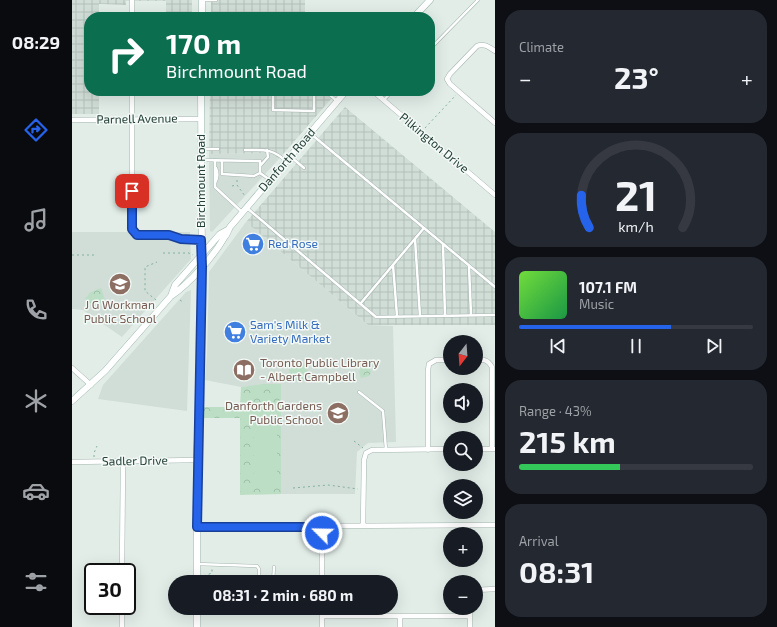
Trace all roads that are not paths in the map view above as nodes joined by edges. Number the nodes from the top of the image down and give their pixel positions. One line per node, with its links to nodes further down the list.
1 (132, 0): 6 (street)
2 (203, 0): 3 (lane); 7 (main road)
3 (216, 0)
4 (430, 0): 8 (main road)
5 (478, 0): 9 (lane)
6 (132, 12)
7 (202, 12)
8 (419, 12)
9 (435, 44)
10 (495, 51): 24 (street)
11 (132, 96): 23 (street)
12 (202, 96): 21 (main road, Birchmount Road)
13 (273, 96): 14 (lane)
14 (314, 96)
15 (330, 96): 20 (lane)
16 (342, 96): 20 (main road, Danforth Road)
17 (379, 96): 19 (street, Pilkington Drive)
18 (388, 96): 19 (lane)
19 (384, 100): 38 (street, Pilkington Drive)
20 (337, 102): 25 (main road, Danforth Road)
21 (201, 119): 23 (street, Parnell Avenue); 26 (main road, Birchmount Road)
22 (72, 120): 23 (street, Parnell Avenue)
23 (132, 120): 41 (street)
24 (495, 123)
25 (310, 134): 30 (main road, Danforth Road); 40 (lane)
26 (201, 149): 27 (lane); 31 (main road, Birchmount Road)
27 (218, 149)
28 (245, 150): 29 (lane)
29 (267, 150): 30 (lane); 34 (lane)
30 (288, 159): 35 (lane); 37 (main road, Danforth Road)
31 (202, 160): 32 (lane); 44 (main road, Birchmount Road)
32 (215, 161): 33 (lane); 39 (lane)
33 (222, 161): 34 (lane); 36 (lane)
34 (260, 166): 36 (lane)
35 (304, 168)
36 (260, 173): 37 (lane)
37 (270, 180): 39 (main road, Danforth Road)
38 (495, 194)
39 (244, 210): 42 (main road, Danforth Road); 52 (lane)
40 (424, 228): 43 (lane); 45 (lane)
41 (132, 229): 44 (lane)
42 (229, 229): 46 (main road, Danforth Road); 49 (main road, Danforth Road)
43 (415, 238): 47 (lane); 56 (lane)
44 (201, 240): 46 (main road, Birchmount Road)
45 (444, 244): 48 (lane); 57 (lane)
46 (201, 255): 49 (main road, Birchmount Road); 51 (main road, Danforth Road)
47 (393, 265): 52 (lane); 55 (lane)
48 (469, 266): 50 (lane); 53 (lane)
49 (202, 267): 51 (main road, Danforth Road); 69 (main road, Birchmount Road)
50 (495, 287)
51 (171, 296): 61 (main road, Danforth Road)
52 (360, 303): 55 (lane)
53 (471, 315): 54 (lane); 57 (lane)
54 (495, 315)
55 (397, 316): 56 (lane)
56 (420, 316): 57 (lane)
57 (446, 316)
58 (443, 360): 67 (street)
59 (483, 360): 65 (street)
60 (72, 368): 61 (street)
61 (92, 384): 63 (main road, Danforth Road)
62 (359, 392): 66 (lane)
63 (72, 401)
64 (483, 449): 65 (street)
65 (494, 449)
66 (386, 450): 67 (street); 73 (street)
67 (428, 450): 68 (street)
68 (443, 450)
69 (197, 460): 71 (street, Sadler Drive); 74 (main road, Birchmount Road)
70 (72, 462): 71 (street, Sadler Drive)
71 (123, 462): 76 (street)
72 (495, 525): 73 (street)
73 (363, 526): 75 (street)
74 (197, 527): 75 (street); 77 (main road, Birchmount Road)
75 (322, 527): 82 (street)
76 (122, 563)
77 (197, 564): 79 (main road, Birchmount Road); 80 (lane)
78 (274, 567): 81 (lane)
79 (197, 575)
80 (259, 575)
81 (273, 575)
82 (322, 575)
83 (495, 589): 84 (street)
84 (483, 590)
85 (122, 615): 90 (street)
86 (197, 615): 91 (main road)
87 (322, 616): 88 (street); 92 (street)
88 (400, 616): 89 (street); 93 (street)
89 (470, 616): 94 (street)
90 (122, 627)
91 (197, 627)
92 (322, 627)
93 (400, 627)
94 (470, 627)

